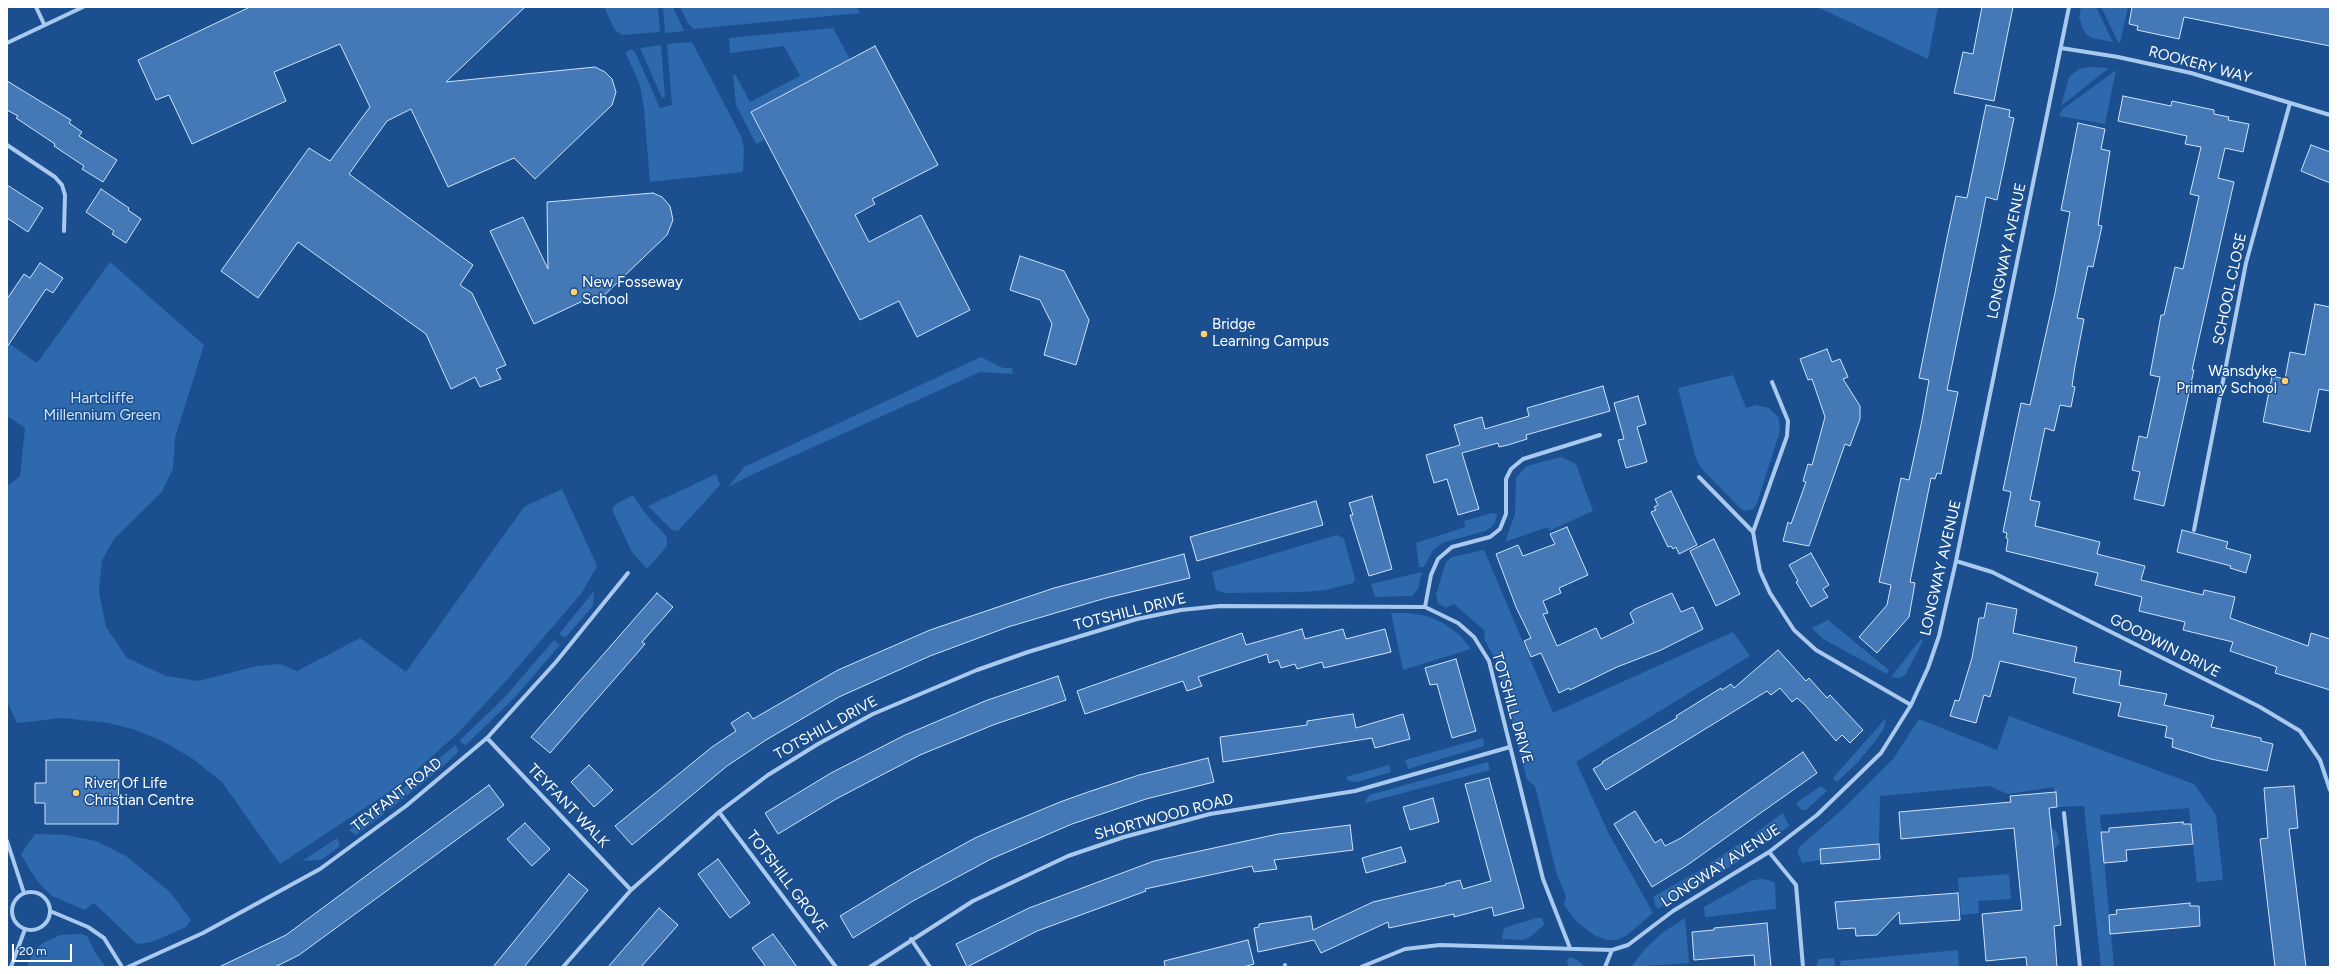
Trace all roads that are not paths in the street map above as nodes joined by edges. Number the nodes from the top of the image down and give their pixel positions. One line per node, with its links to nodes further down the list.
1 (36, 7): 4 (street)
2 (83, 7): 4 (street)
3 (2069, 7): 6 (street, LONGWAY AVENUE)
4 (44, 24): 5 (street)
5 (7, 43)
6 (2061, 48): 7 (street, ROOKERY WAY); 16 (street, LONGWAY AVENUE)
7 (2290, 103): 8 (street, ROOKERY WAY); 14 (street, SCHOOL CLOSE)
8 (2330, 115)
9 (7, 145): 10 (street)
10 (64, 231)
11 (1772, 382): 15 (street)
12 (1600, 435): 18 (street)
13 (1699, 477): 15 (street)
14 (2194, 530)
15 (1753, 532): 19 (street)
16 (1956, 561): 19 (street, LONGWAY AVENUE); 22 (street, GOODWIN DRIVE)
17 (628, 573): 20 (street, TEYFANT ROAD)
18 (1425, 607): 21 (street, TOTSHILL DRIVE); 23 (street, TOTSHILL DRIVE)
19 (1911, 705): 26 (street, LONGWAY AVENUE)
20 (486, 738): 27 (street, TEYFANT WALK); 37 (street, TEYFANT ROAD)
21 (1510, 747): 32 (street, SHORTWOOD ROAD); 33 (street, TOTSHILL DRIVE)
22 (2330, 790)
23 (719, 812): 27 (street, TOTSHILL DRIVE); 39 (street, TOTSHILL GROVE)
24 (2064, 813): 45 (street)
25 (7, 840): 28 (street)
26 (1769, 852): 34 (street, LONGWAY AVENUE); 44 (street)
27 (631, 890): 38 (street, TOTSHILL DRIVE)
28 (24, 893): 29 (street); 30 (street)
29 (10, 907): 31 (street)
30 (50, 911): 31 (street); 36 (street)
31 (25, 930): 35 (street)
32 (911, 939): 40 (street, SHORTWOOD ROAD); 41 (street)
33 (1570, 948): 34 (street, LONGWAY AVENUE); 42 (street, LONGWAY AVENUE)
34 (1612, 950): 43 (street)
35 (11, 967)
36 (122, 967)
37 (128, 967)
38 (563, 967)
39 (836, 967)
40 (870, 967)
41 (930, 967)
42 (1360, 967)
43 (1605, 967)
44 (1803, 967)
45 (2080, 967)

